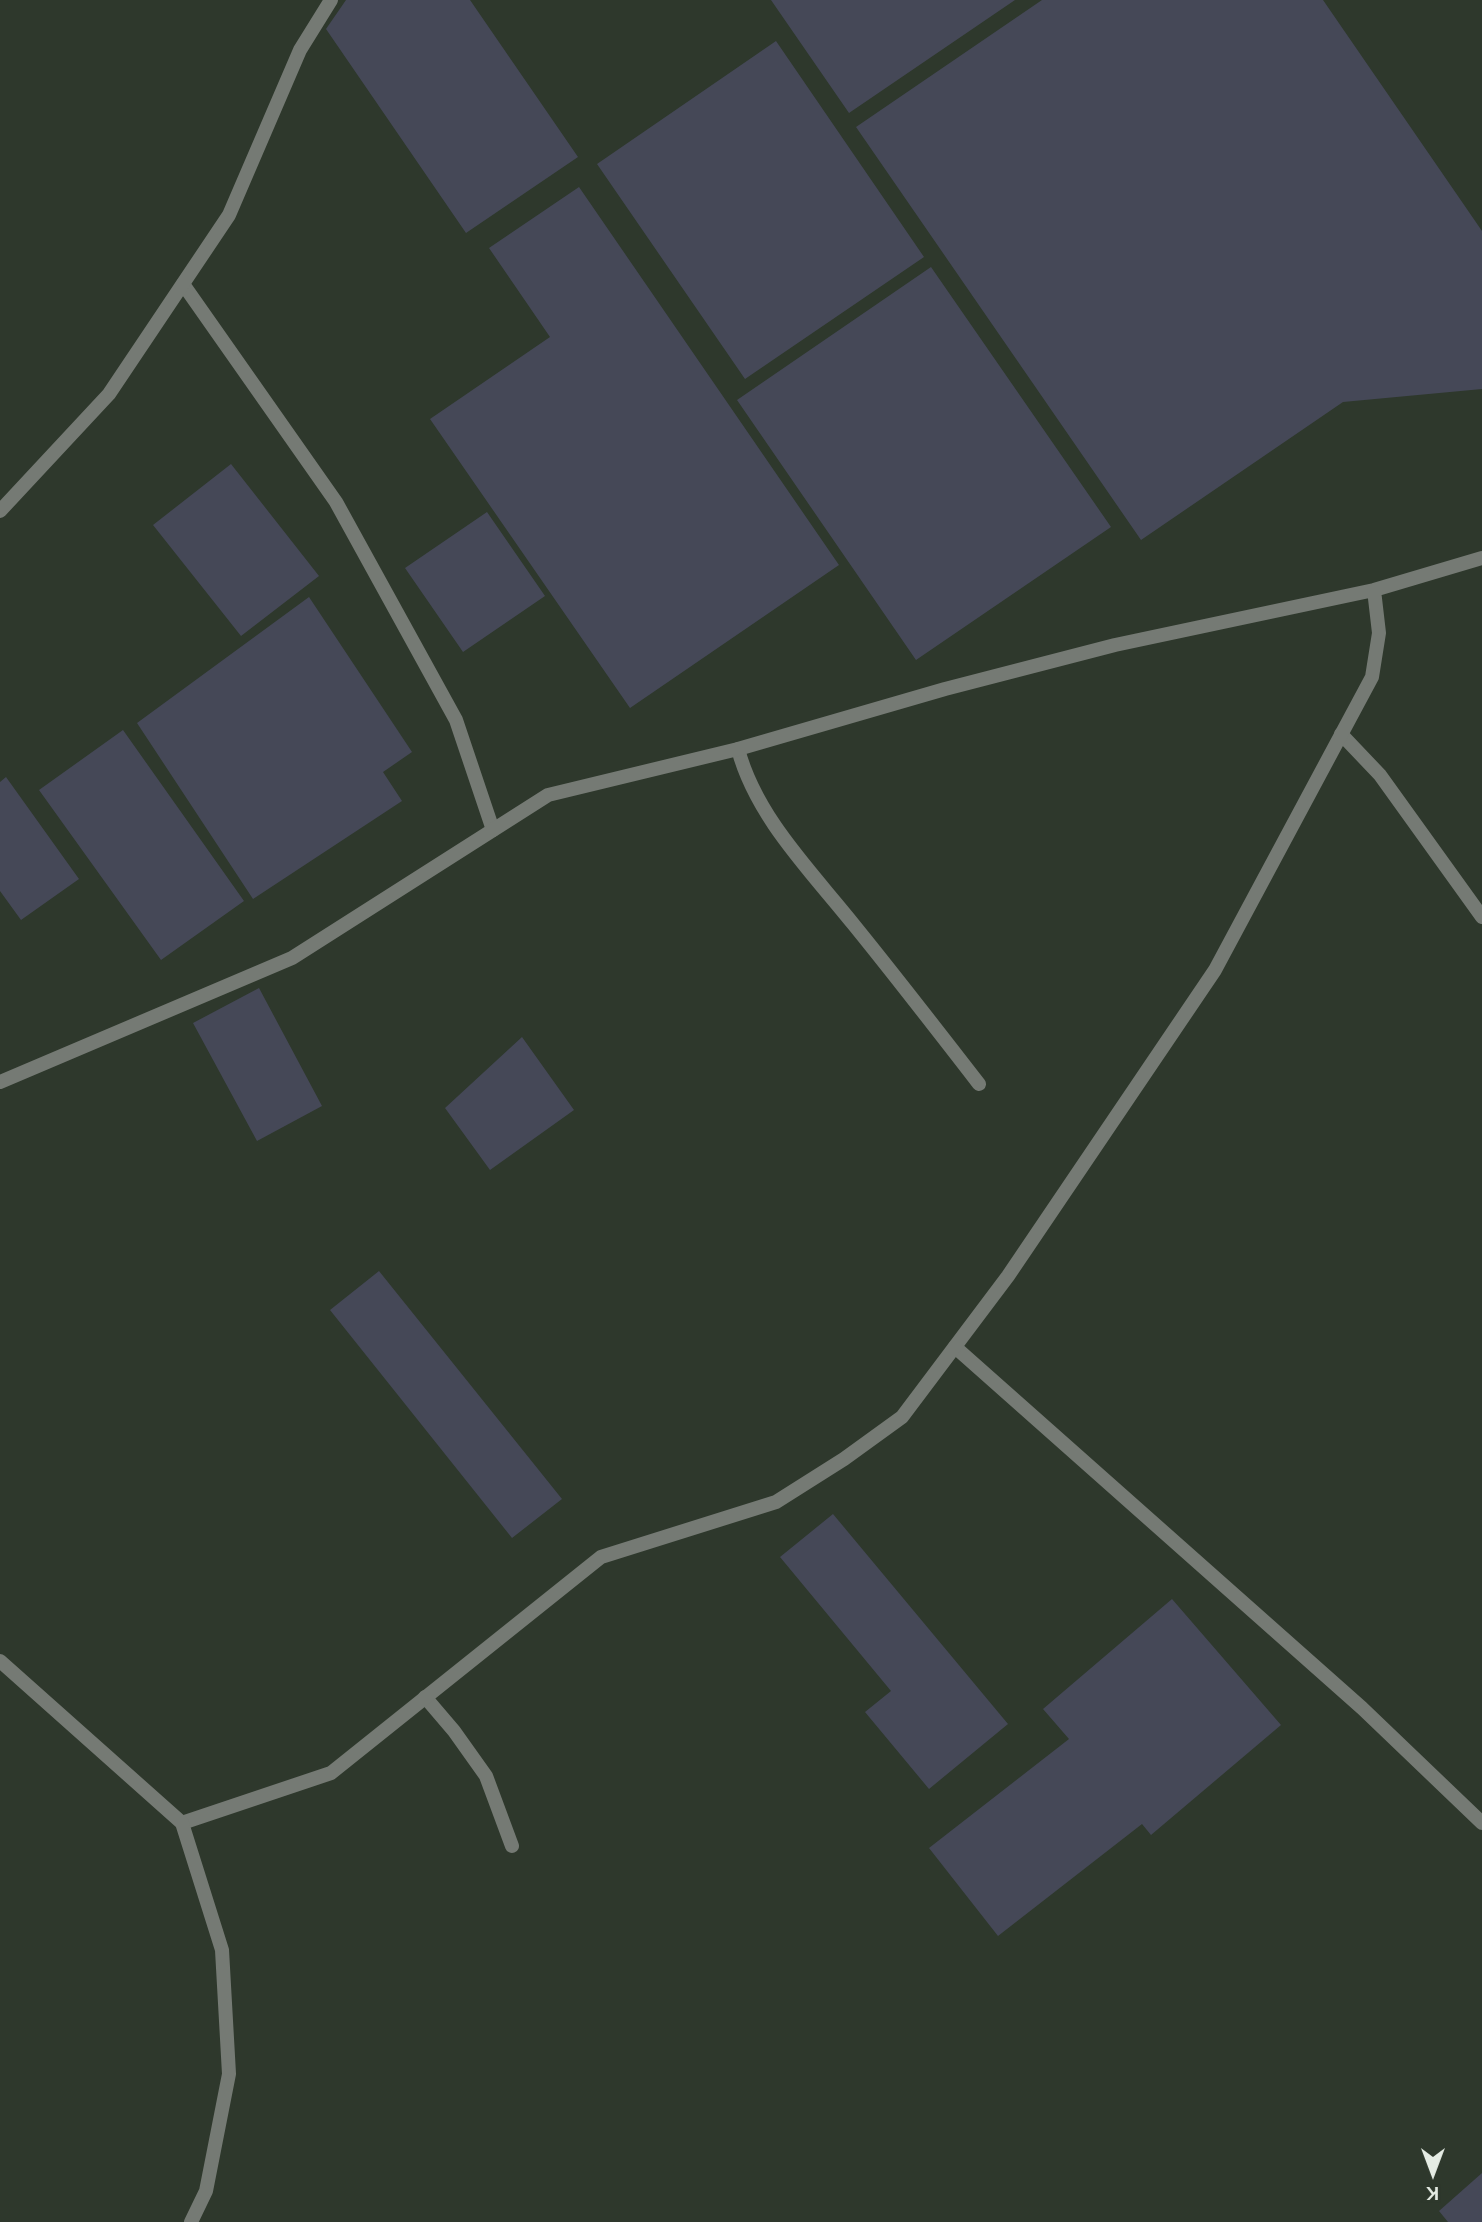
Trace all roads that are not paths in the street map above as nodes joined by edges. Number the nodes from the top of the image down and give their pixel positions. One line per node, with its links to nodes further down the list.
1 (331, 0): 2 (street)
2 (183, 284): 3 (street); 8 (street)
3 (0, 511)
4 (1482, 558): 5 (street)
5 (1374, 590): 6 (street); 7 (street)
6 (1341, 734): 9 (street); 12 (street)
7 (738, 749): 8 (street); 11 (street)
8 (493, 830): 10 (street)
9 (1482, 917)
10 (0, 1082)
11 (979, 1084)
12 (955, 1347): 14 (street); 15 (street)
13 (0, 1661): 16 (street)
14 (425, 1698): 16 (street); 17 (street)
15 (1482, 1822)
16 (182, 1823): 18 (street)
17 (512, 1846)
18 (191, 2222)

